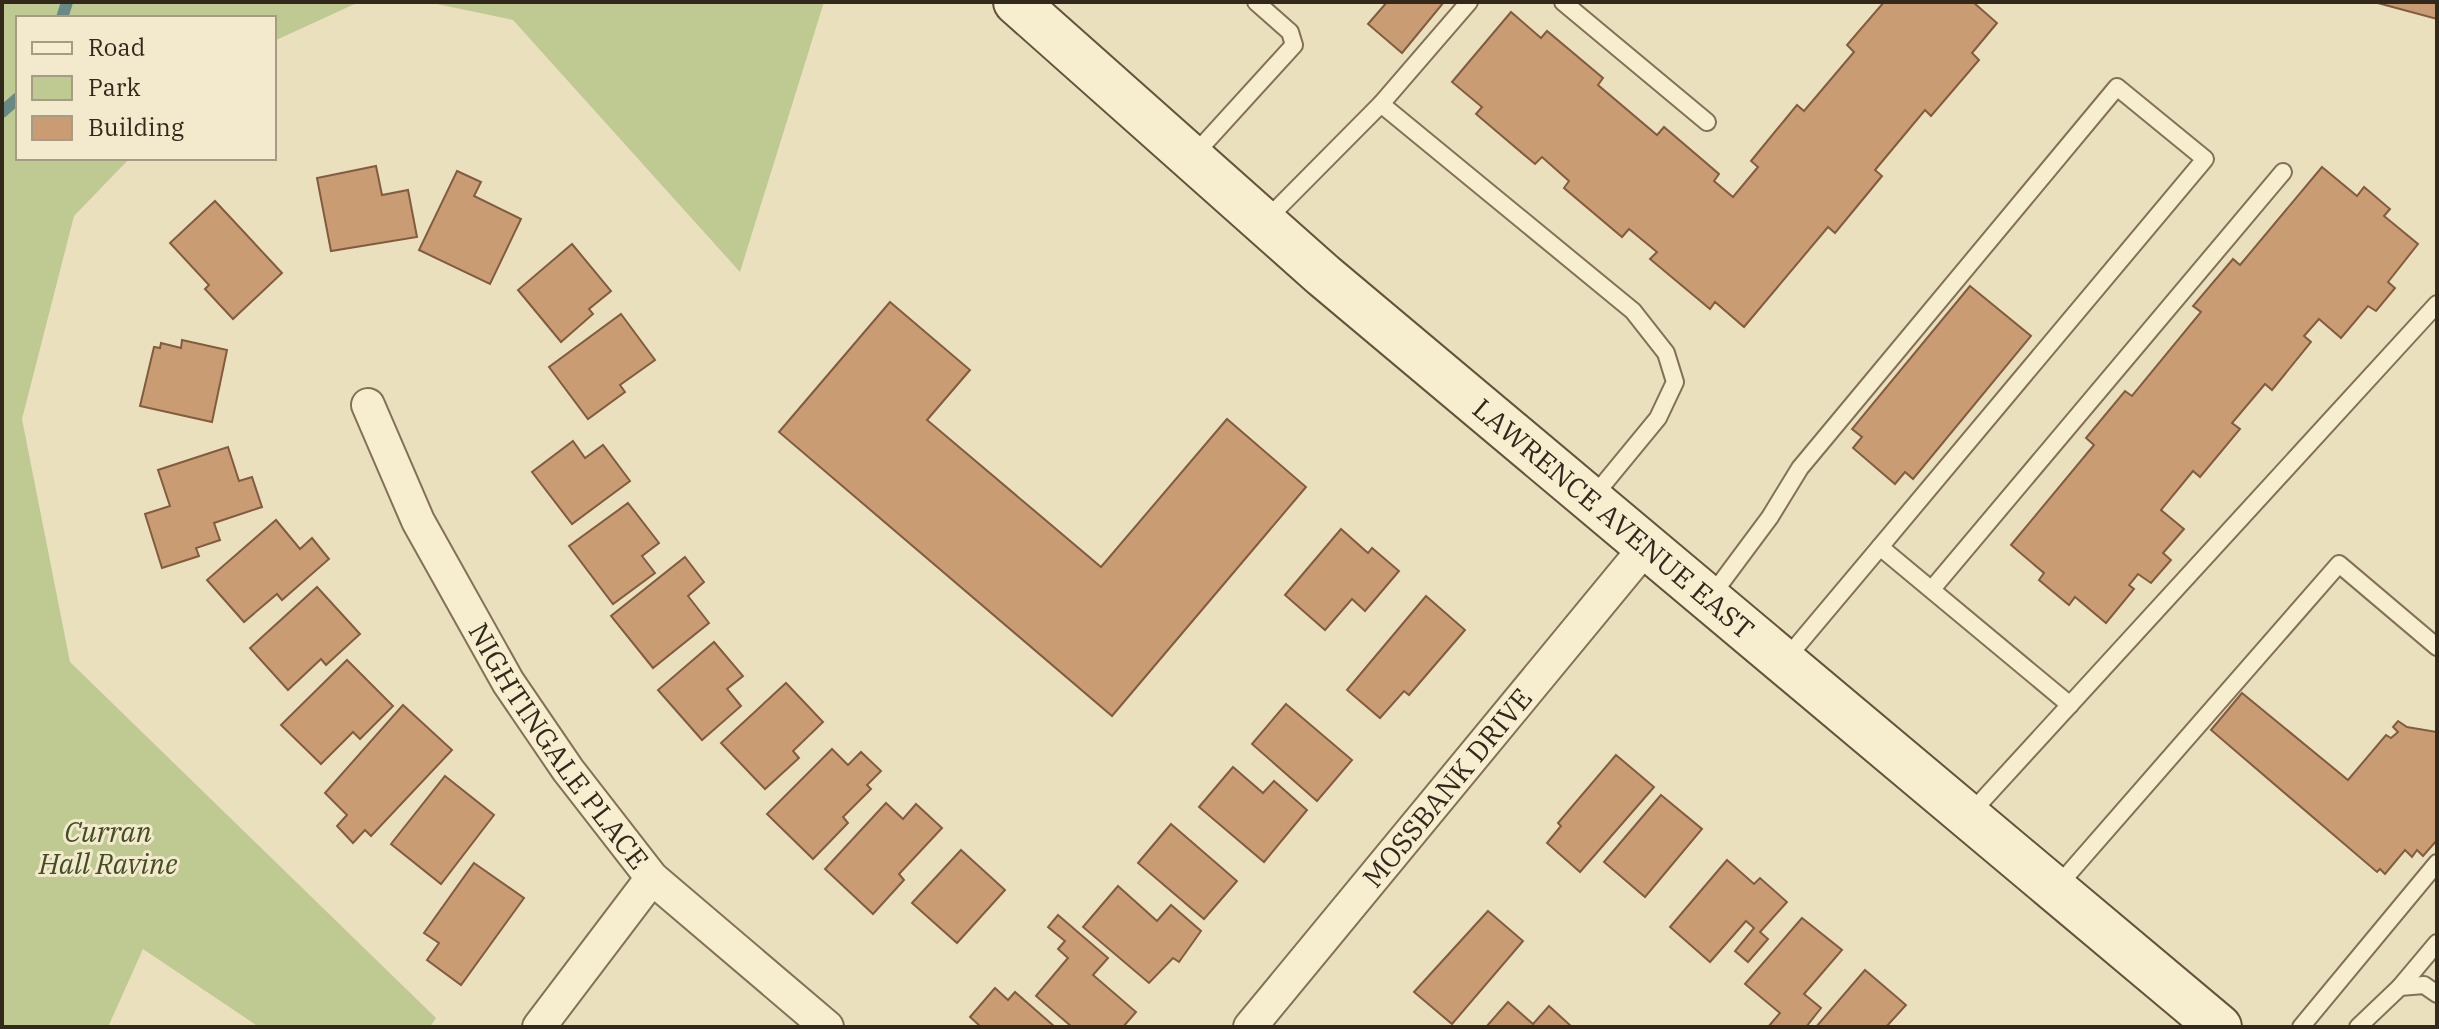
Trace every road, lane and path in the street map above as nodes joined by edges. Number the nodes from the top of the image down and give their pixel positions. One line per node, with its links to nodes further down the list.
1 (1256, 2): 7 (lane)
2 (1469, 2): 5 (lane)
3 (1563, 2): 6 (lane)
4 (1018, 3): 7 (main road, LAWRENCE AVENUE EAST)
5 (1381, 104): 9 (lane); 12 (lane)
6 (1707, 122)
7 (1191, 158): 9 (main road, LAWRENCE AVENUE EAST)
8 (2283, 172): 15 (lane)
9 (1263, 224): 12 (main road, LAWRENCE AVENUE EAST)
10 (2437, 304): 19 (lane)
11 (368, 405): 22 (street, NIGHTINGALE PLACE)
12 (1589, 501): 14 (main road, LAWRENCE AVENUE EAST)
13 (1880, 547): 15 (lane); 16 (lane); 18 (lane)
14 (1645, 548): 16 (main road, LAWRENCE AVENUE EAST); 27 (street, MOSSBANK DRIVE)
15 (1932, 589): 19 (lane)
16 (1708, 600): 18 (main road, LAWRENCE AVENUE EAST)
17 (2437, 647): 23 (lane)
18 (1783, 663): 20 (main road, LAWRENCE AVENUE EAST)
19 (2070, 705): 20 (lane)
20 (1968, 816): 23 (main road, LAWRENCE AVENUE EAST)
21 (2437, 863): 31 (lane)
22 (652, 878): 28 (street); 29 (street, NIGHTINGALE PLACE)
23 (2055, 889): 30 (main road, LAWRENCE AVENUE EAST)
24 (2437, 943): 25 (lane)
25 (2400, 987): 26 (lane); 32 (lane)
26 (2437, 994)
27 (1266, 1022)
28 (539, 1027)
29 (827, 1027)
30 (2219, 1027)
31 (2301, 1027)
32 (2358, 1027)

